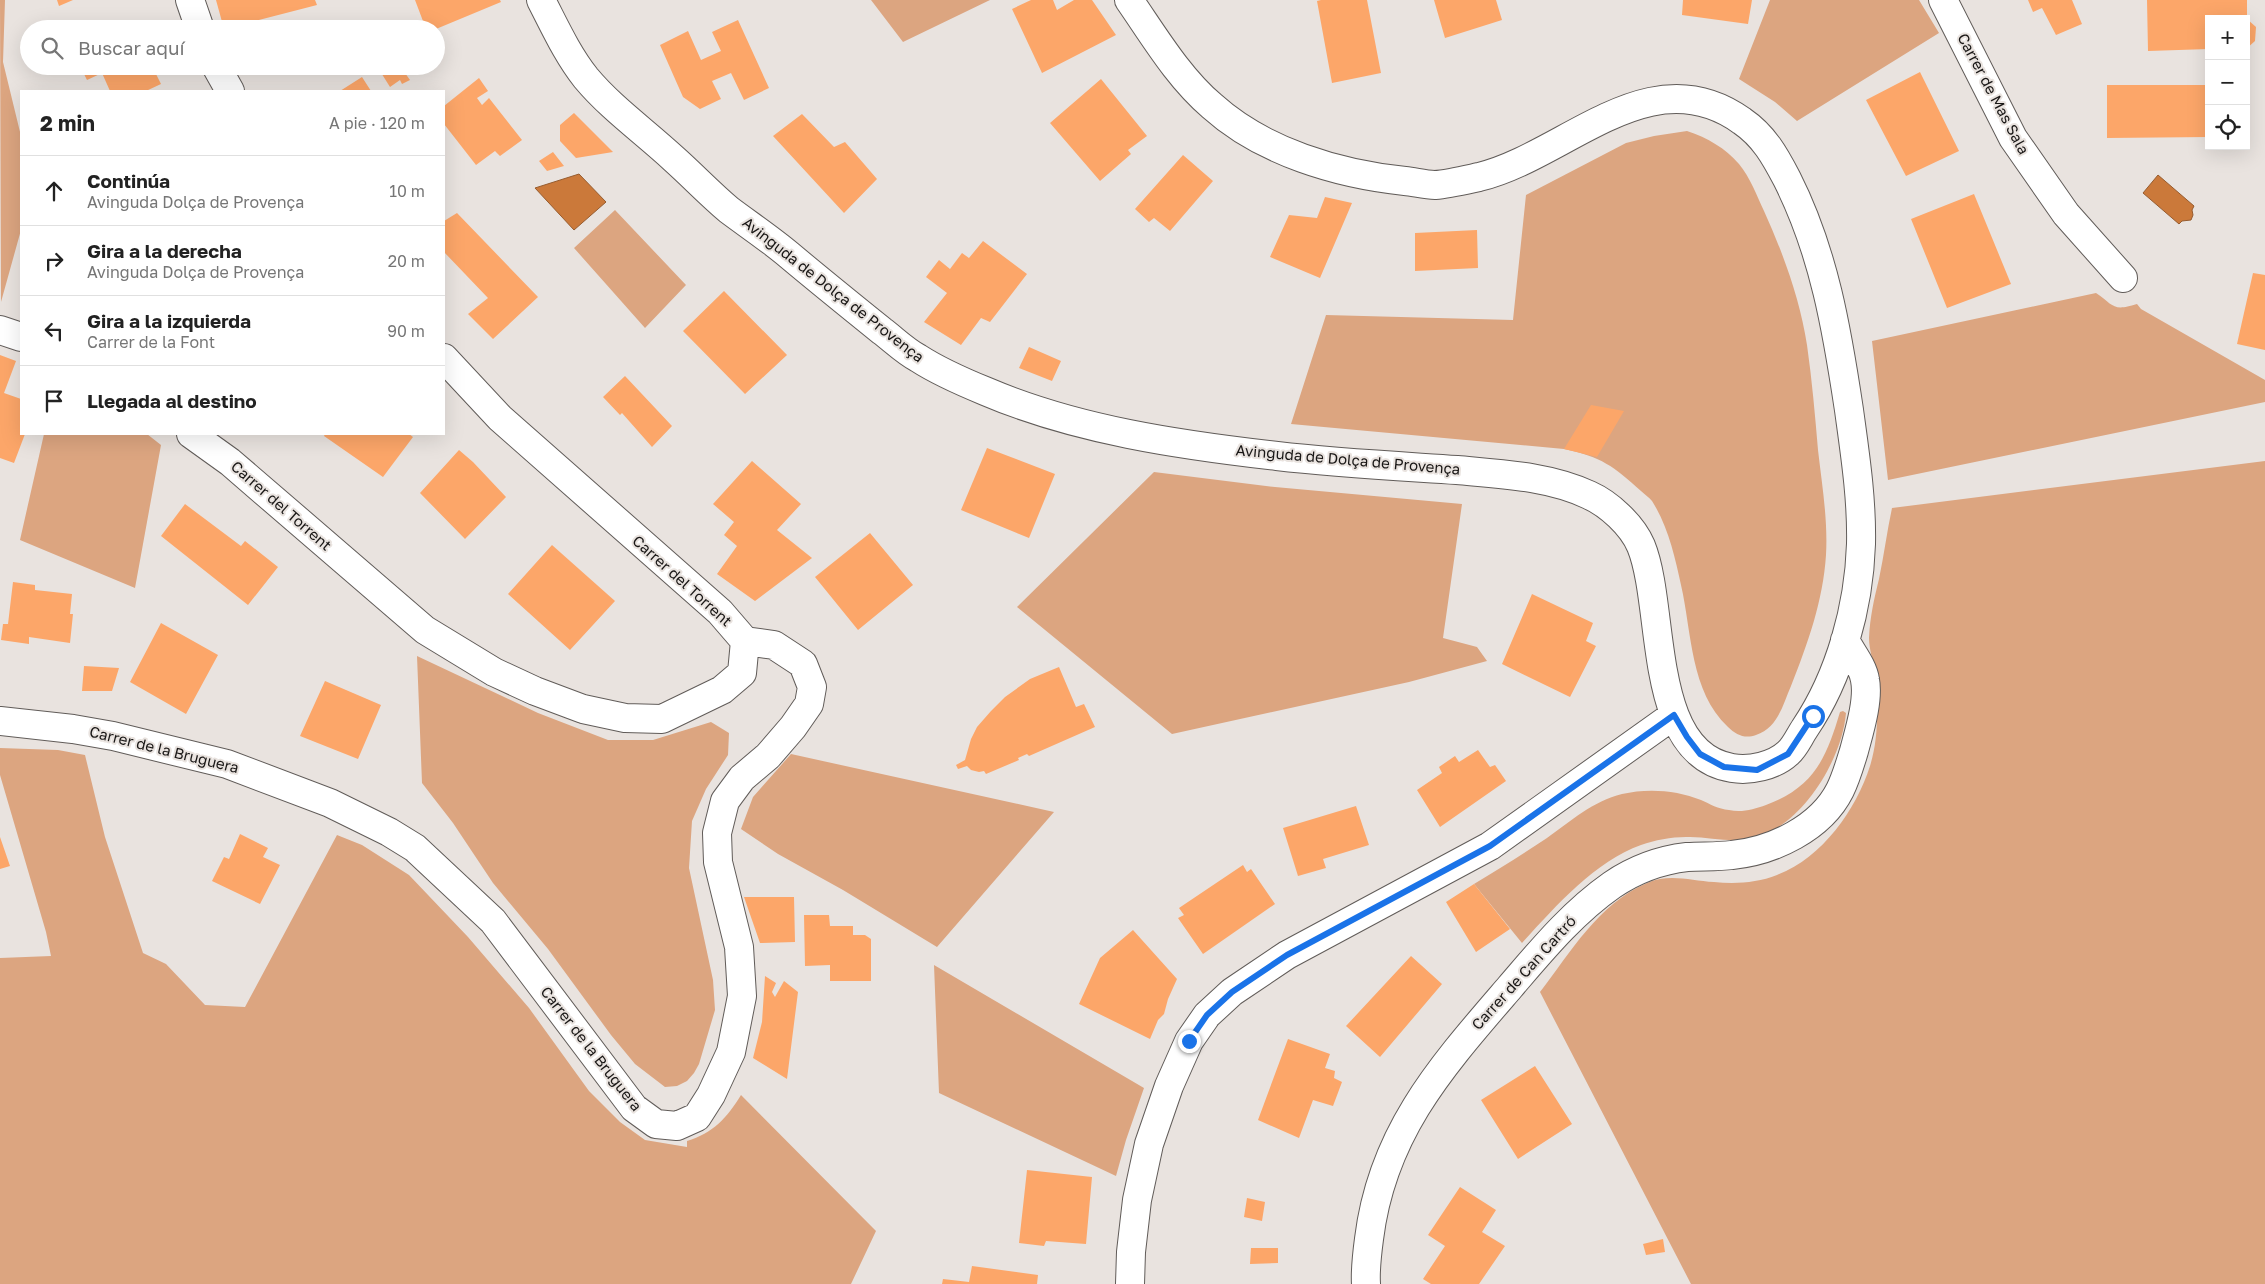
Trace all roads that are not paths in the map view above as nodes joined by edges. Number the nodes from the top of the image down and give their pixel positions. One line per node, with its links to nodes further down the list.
1 (190, 0): 5 (street)
2 (541, 0): 15 (street, Avinguda de Dolça de Provença)
3 (1129, 0): 13 (street, Avinguda de Dolça de Provença)
4 (1943, 0): 8 (street, Carrer de Mas Sala)
5 (197, 20)
6 (221, 75): 7 (street)
7 (229, 90)
8 (2123, 278)
9 (0, 330): 10 (street)
10 (20, 338)
11 (445, 359): 14 (street, Carrer del Torrent)
12 (191, 435): 14 (street, Carrer del Torrent)
13 (1845, 640): 15 (street, Avinguda de Dolça de Provença); 18 (street, Carrer de Can Cartró)
14 (745, 641): 16 (street, Carrer de la Bruguera)
15 (1674, 715): 17 (street)
16 (0, 721)
17 (1130, 1284)
18 (1366, 1284)

